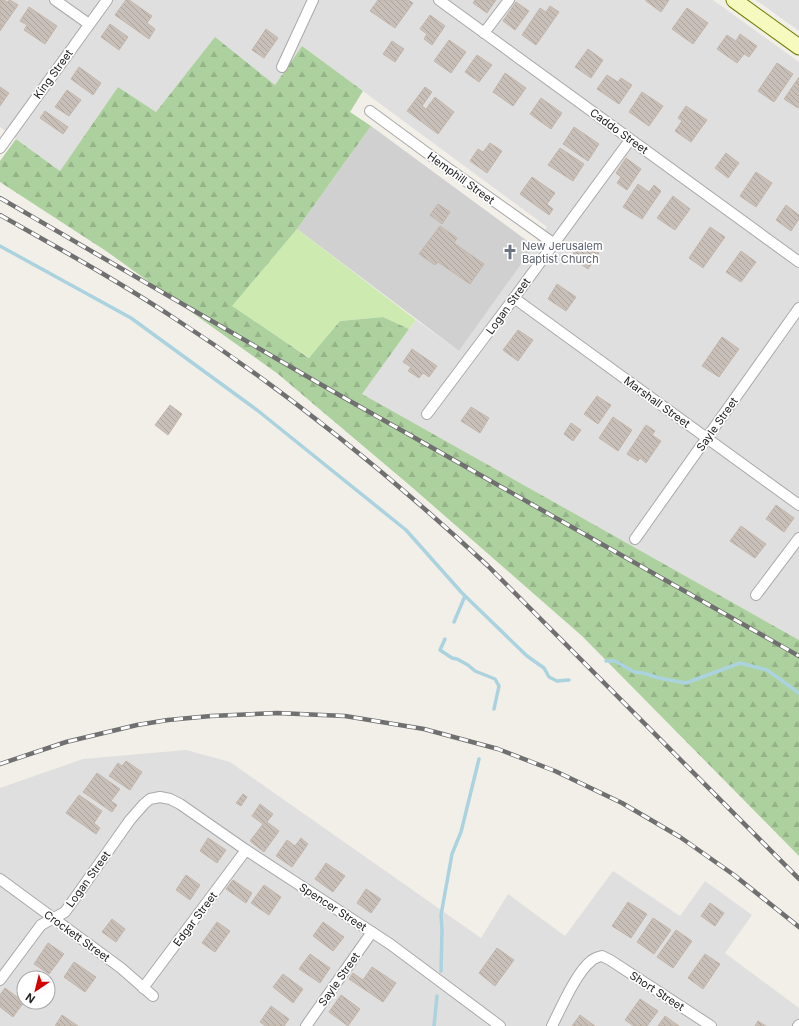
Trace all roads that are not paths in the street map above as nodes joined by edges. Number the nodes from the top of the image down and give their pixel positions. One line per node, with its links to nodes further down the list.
1 (55, 0): 7 (street)
2 (107, 0): 7 (street, King Street)
3 (313, 0): 10 (street)
4 (439, 0): 8 (street, Caddo Street)
5 (508, 0): 8 (street)
6 (734, 0): 9 (street)
7 (89, 24): 13 (street, King Street)
8 (484, 33): 12 (street, Caddo Street)
9 (799, 47)
10 (282, 67)
11 (370, 111): 14 (street, Hemphill Street)
12 (630, 140): 14 (street, Logan Street); 15 (street, Caddo Street)
13 (1, 143)
14 (553, 243): 16 (street, Logan Street)
15 (799, 262)
16 (514, 298): 18 (street, Logan Street); 19 (street, Marshall Street)
17 (799, 308): 19 (street, Sayle Street)
18 (427, 414)
19 (707, 439): 20 (street, Marshall Street); 22 (street, Sayle Street)
20 (799, 505)
21 (799, 538): 23 (street)
22 (635, 539)
23 (756, 594)
24 (160, 797): 25 (street, Spencer Street); 27 (street, Logan Street)
25 (246, 850): 28 (street, Spencer Street); 30 (street, Edgar Street)
26 (0, 879): 27 (street, Crockett Street)
27 (52, 918): 29 (street, Logan Street); 30 (street, Crockett Street)
28 (372, 932): 32 (street, Sayle Street); 33 (street, Spencer Street)
29 (0, 980)
30 (143, 988): 31 (street, Crockett Street)
31 (152, 996)
32 (306, 1026)
33 (500, 1026)
34 (552, 1026): 35 (street, Short Street)
35 (711, 1026)

